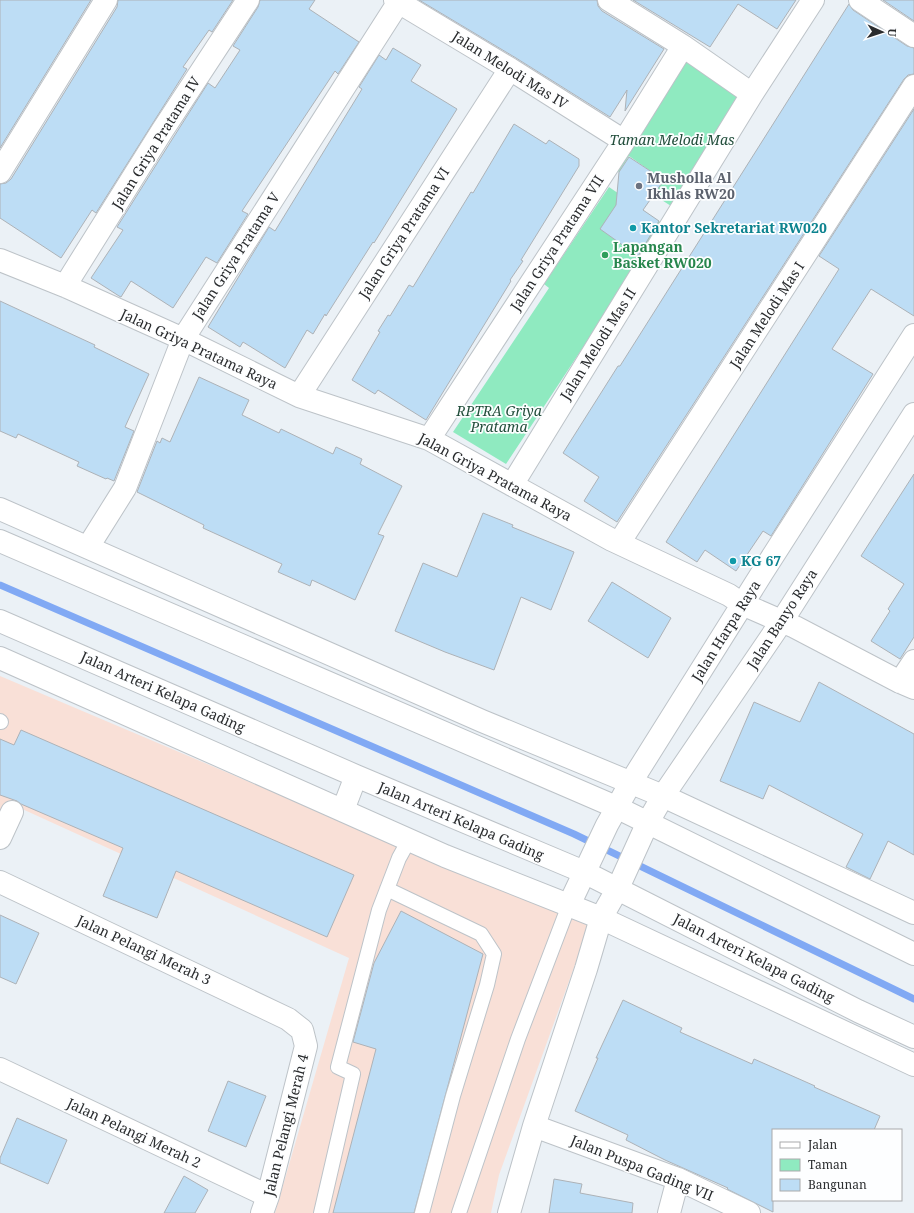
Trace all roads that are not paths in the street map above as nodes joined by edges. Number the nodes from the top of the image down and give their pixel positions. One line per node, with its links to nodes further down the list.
1 (106, 0): 13 (street)
2 (248, 0): 15 (street, Jalan Griya Pratama IV)
3 (609, 0): 8 (street)
4 (813, 0): 11 (street, Jalan Melodi Mas II)
5 (860, 0): 7 (street)
6 (398, 1): 9 (street, Jalan Melodi Mas IV); 17 (street, Jalan Griya Pratama V)
7 (914, 36)
8 (683, 46): 11 (street); 12 (street, Jalan Griya Pratama VII)
9 (510, 69): 12 (street, Jalan Melodi Mas IV); 18 (street, Jalan Griya Pratama VI)
10 (914, 86): 24 (street, Jalan Melodi Mas I)
11 (752, 94): 21 (street, Jalan Melodi Mas II)
12 (624, 141): 20 (street, Jalan Griya Pratama VII)
13 (0, 172)
14 (0, 260): 15 (street, Jalan Griya Pratama Raya)
15 (65, 286): 17 (street, Jalan Griya Pratama Raya)
16 (914, 335): 26 (street, Jalan Harpa Raya)
17 (183, 339): 18 (street, Jalan Griya Pratama Raya); 25 (street, Jalan Griya Pratama V)
18 (299, 396): 20 (street, Jalan Griya Pratama Raya)
19 (914, 414): 28 (street, Jalan Banyo Raya)
20 (429, 439): 21 (street, Jalan Griya Pratama Raya)
21 (512, 485): 24 (street, Jalan Griya Pratama Raya)
22 (0, 509): 25 (street)
23 (0, 541): 33 (street)
24 (619, 544): 26 (street, Jalan Griya Pratama Raya)
25 (88, 547): 32 (street)
26 (742, 604): 28 (street, Jalan Griya Pratama Raya); 35 (street, Jalan Harpa Raya)
27 (0, 621): 34 (street, Jalan Arteri Kelapa Gading)
28 (782, 621): 31 (street, Jalan Griya Pratama Raya); 36 (street, Jalan Banyo Raya)
29 (0, 658): 37 (street, Jalan Arteri Kelapa Gading)
30 (914, 661): 31 (street)
31 (907, 685)
32 (482, 721): 33 (street); 35 (street)
33 (472, 744): 39 (street)
34 (356, 776): 37 (street); 43 (street, Jalan Arteri Kelapa Gading)
35 (631, 782): 36 (street); 39 (street, Jalan Harpa Raya)
36 (663, 796): 40 (street, Jalan Banyo Raya); 48 (street)
37 (343, 810): 42 (street, Jalan Arteri Kelapa Gading)
38 (12, 812): 41 (street)
39 (612, 816): 40 (street); 43 (street, Jalan Harpa Raya)
40 (648, 822): 44 (street, Jalan Banyo Raya); 50 (street)
41 (0, 838)
42 (409, 840): 46 (lane); 47 (street, Jalan Arteri Kelapa Gading)
43 (588, 865): 44 (street, Jalan Arteri Kelapa Gading); 47 (street, Jalan Harpa Raya)
44 (622, 879): 49 (street, Jalan Banyo Raya); 52 (street, Jalan Arteri Kelapa Gading)
45 (0, 882): 51 (street, Jalan Pelangi Merah 3)
46 (387, 889): 58 (lane); 59 (lane)
47 (569, 905): 49 (street, Jalan Arteri Kelapa Gading); 60 (lane)
48 (914, 913)
49 (601, 918): 53 (street, Jalan Arteri Kelapa Gading); 55 (street, Jalan Banyo Raya)
50 (914, 954)
51 (288, 1019): 57 (street, Jalan Pelangi Merah 4)
52 (914, 1037)
53 (914, 1065)
54 (0, 1069): 57 (street, Jalan Pelangi Merah 2)
55 (534, 1126): 56 (street, Jalan Puspa Gading VII); 61 (street, Jalan Banyo Raya)
56 (678, 1179): 62 (street); 63 (street, Jalan Puspa Gading VII)
57 (265, 1204)
58 (321, 1213)
59 (422, 1213)
60 (459, 1213)
61 (509, 1213)
62 (669, 1213)
63 (749, 1213)

